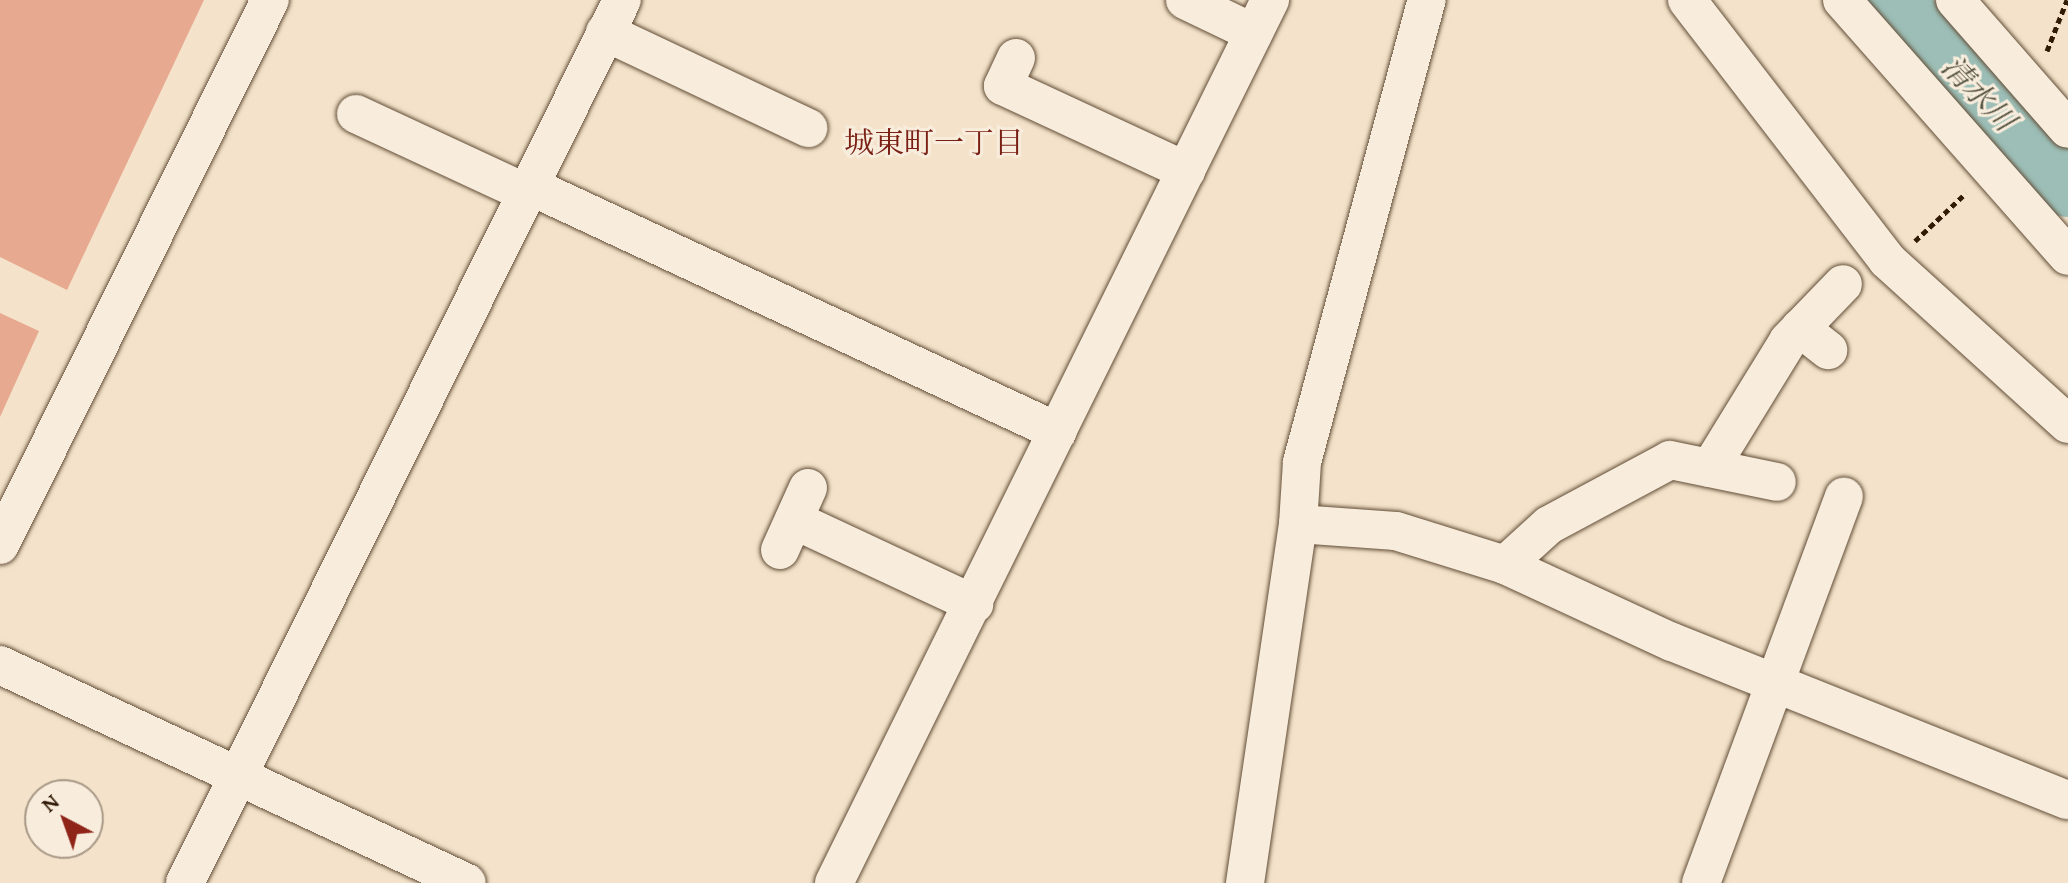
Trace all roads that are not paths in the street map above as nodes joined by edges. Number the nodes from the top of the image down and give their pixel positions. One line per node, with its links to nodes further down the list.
1 (270, 0): 24 (street)
2 (1185, 0): 8 (street)
3 (1427, 0): 23 (street)
4 (1687, 0): 17 (street)
5 (1842, 0): 15 (street)
6 (1955, 0): 12 (street)
7 (614, 16): 11 (street); 14 (street)
8 (1262, 16): 13 (street)
9 (1016, 58): 13 (street)
10 (356, 114): 14 (street)
11 (808, 128)
12 (2068, 129)
13 (1186, 171): 18 (street)
14 (528, 189): 18 (street); 29 (street)
15 (2068, 256)
16 (1843, 284): 19 (street)
17 (2068, 424)
18 (1058, 432): 26 (street)
19 (1710, 468): 20 (street); 25 (street)
20 (1777, 482)
21 (1844, 497): 28 (street)
22 (794, 519): 26 (street)
23 (1298, 524): 25 (street); 34 (street)
24 (0, 545)
25 (1505, 565): 28 (street)
26 (974, 604): 33 (street)
27 (0, 665): 29 (street)
28 (1779, 684): 30 (street); 35 (street)
29 (237, 777): 31 (street); 32 (street)
30 (2068, 800)
31 (185, 883)
32 (467, 883)
33 (834, 883)
34 (1245, 883)
35 (1701, 883)

